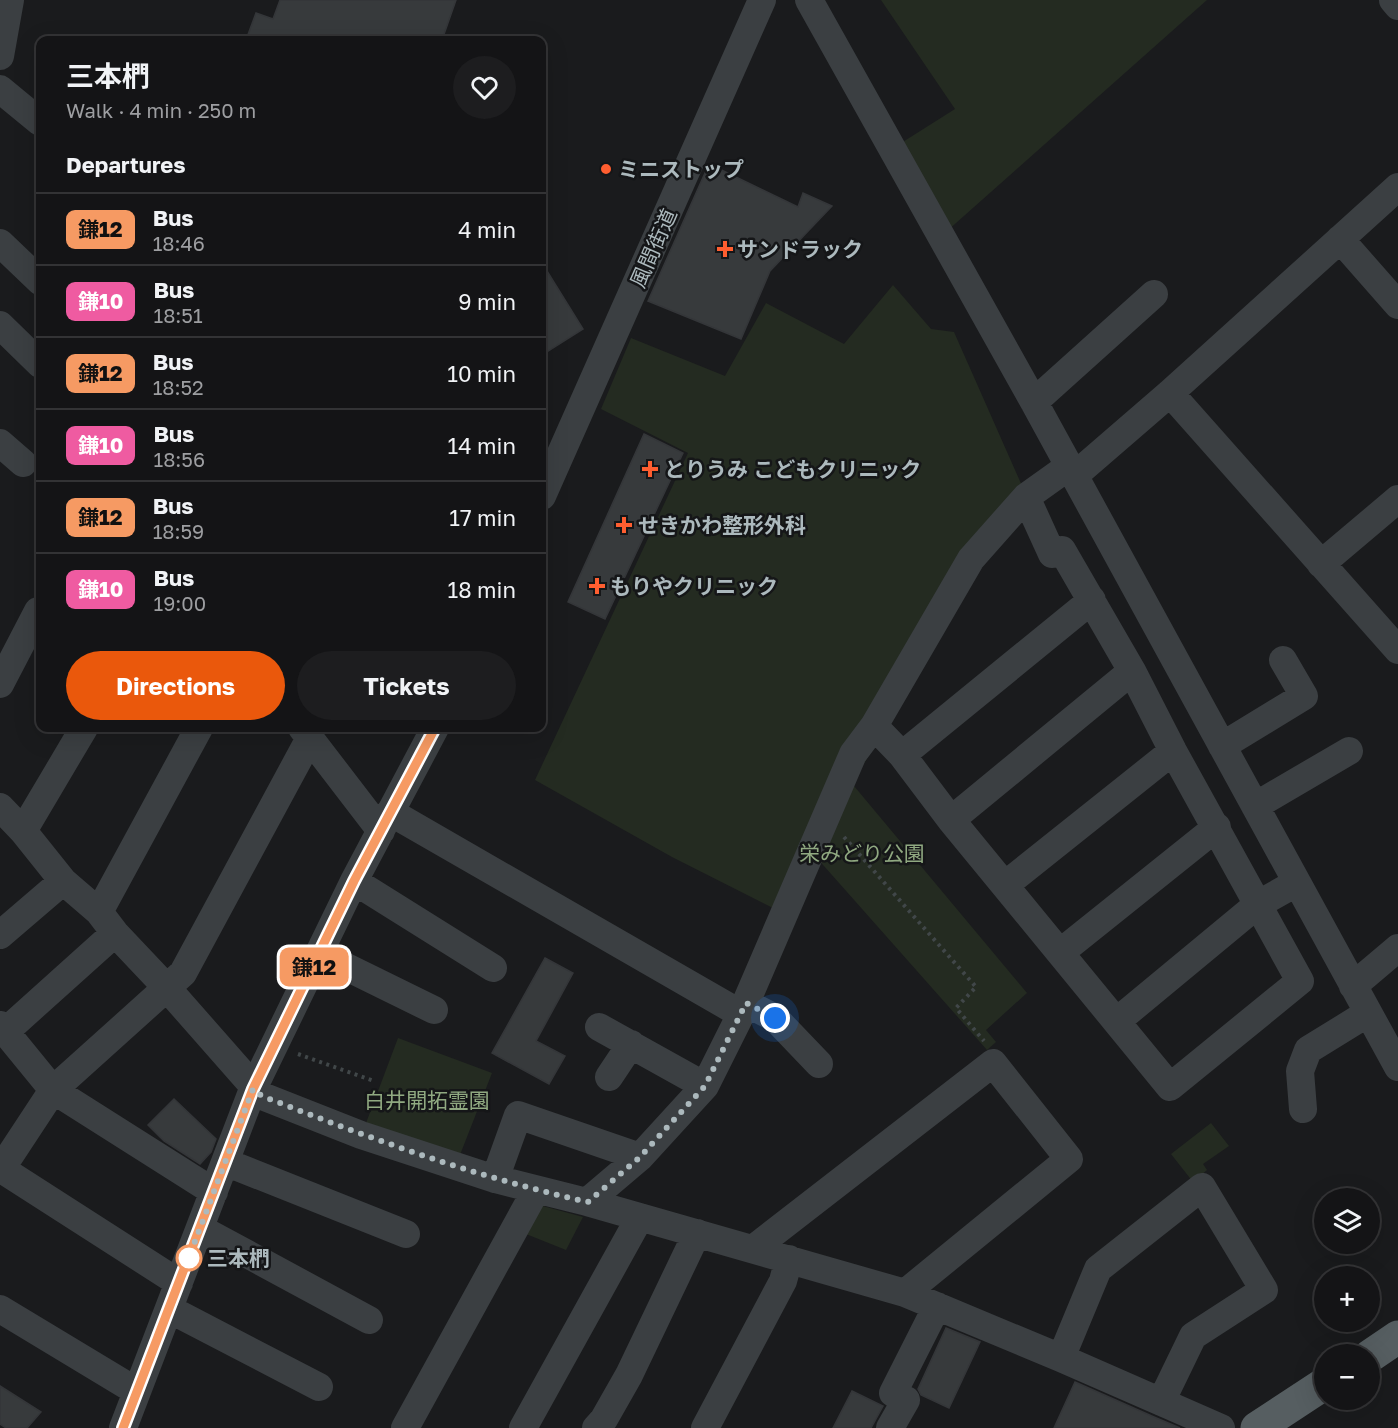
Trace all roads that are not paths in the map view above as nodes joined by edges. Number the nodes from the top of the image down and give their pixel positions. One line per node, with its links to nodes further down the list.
1 (10, 0): 6 (street)
2 (762, 0): 22 (street, 風間街道)
3 (809, 0): 18 (street)
4 (1393, 0): 5 (street)
5 (1398, 6)
6 (0, 56)
7 (0, 89): 8 (street)
8 (36, 119)
9 (1398, 187): 10 (street)
10 (1340, 239): 14 (street); 17 (street)
11 (0, 243): 12 (street)
12 (36, 277)
13 (1154, 294): 18 (street)
14 (1398, 305)
15 (0, 325): 16 (street)
16 (36, 360)
17 (1170, 393): 21 (street); 25 (street)
18 (1034, 402): 21 (street)
19 (0, 443): 20 (street)
20 (23, 463)
21 (1071, 471): 23 (street); 37 (street)
22 (546, 487)
23 (1026, 497): 26 (street); 32 (street)
24 (1398, 499): 25 (street)
25 (1321, 564): 28 (street)
26 (1092, 600): 30 (street); 40 (street)
27 (36, 616): 31 (street)
28 (1398, 650)
29 (1283, 660): 37 (street)
30 (1132, 671): 38 (street); 42 (street)
31 (0, 684)
32 (874, 726): 40 (street); 59 (street)
33 (81, 732): 43 (street)
34 (197, 732): 51 (street)
35 (431, 732): 44 (street)
36 (306, 733): 44 (street); 58 (street)
37 (1221, 746): 41 (street)
38 (1173, 751): 45 (street); 49 (street)
39 (1349, 751): 41 (street)
40 (902, 755): 42 (street)
41 (1255, 806): 48 (street)
42 (951, 820): 49 (street)
43 (9, 822): 46 (street)
44 (386, 822): 47 (street); 59 (street)
45 (1217, 827): 50 (street); 54 (street)
46 (63, 881): 51 (street); 52 (street)
47 (354, 881): 55 (street); 56 (street)
48 (1296, 883): 50 (street); 57 (street)
49 (1005, 885): 54 (street)
50 (1257, 905): 62 (street); 62 (street)
51 (107, 923): 58 (street); 64 (street)
52 (0, 935)
53 (1398, 948): 57 (street)
54 (1061, 952): 62 (street)
55 (320, 954): 60 (street); 70 (street)
56 (493, 968)
57 (1353, 986): 61 (street)
58 (167, 988): 70 (street); 71 (street)
59 (744, 1008): 66 (street); 69 (street)
60 (434, 1010)
61 (1368, 1013): 67 (street); 72 (street)
62 (1117, 1021)
63 (599, 1027): 65 (street)
64 (3, 1028): 71 (street)
65 (630, 1044): 68 (street); 69 (street)
66 (819, 1064)
67 (1398, 1067)
68 (609, 1077)
69 (705, 1086): 73 (street)
70 (253, 1089): 74 (street); 76 (street)
71 (53, 1090): 75 (street); 78 (street)
72 (1303, 1108)
73 (640, 1157): 76 (street); 79 (street)
74 (225, 1162): 78 (street); 83 (street)
75 (1, 1168): 87 (street)
76 (495, 1179): 77 (street)
77 (536, 1190): 79 (street); 99 (street)
78 (214, 1192): 81 (street)
79 (588, 1202): 80 (street)
80 (640, 1217): 82 (street); 100 (street)
81 (201, 1229): 87 (street); 90 (street)
82 (697, 1233): 84 (street); 101 (street)
83 (406, 1234)
84 (753, 1249): 85 (street); 86 (street)
85 (789, 1259): 86 (street); 102 (street)
86 (905, 1293): 88 (street)
87 (174, 1296): 94 (street); 95 (street)
88 (937, 1306): 93 (street); 103 (street)
89 (0, 1309): 95 (street)
90 (369, 1320)
91 (1398, 1337): 92 (main road)
92 (1380, 1349)
93 (1061, 1358): 97 (street); 97 (street)
94 (320, 1387)
95 (136, 1391): 98 (street)
96 (1314, 1391): 105 (main road)
97 (1161, 1402): 104 (street)
98 (123, 1428)
99 (405, 1428)
100 (524, 1428)
101 (596, 1428)
102 (705, 1428)
103 (890, 1428)
104 (1221, 1428)
105 (1257, 1428)

